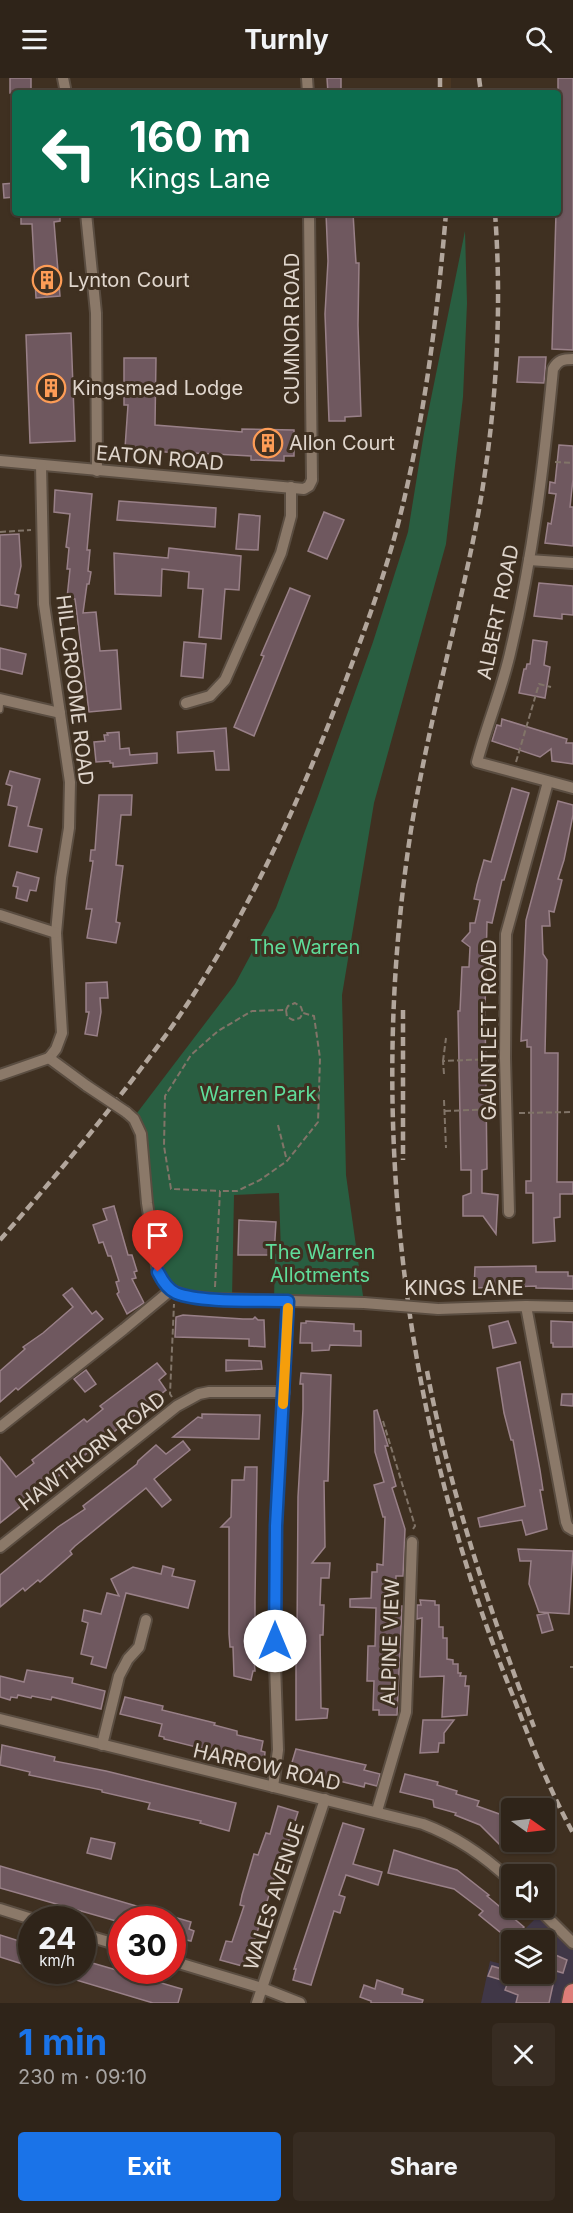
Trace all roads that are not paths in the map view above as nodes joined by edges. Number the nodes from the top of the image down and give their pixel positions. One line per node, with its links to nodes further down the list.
1 (87, 216): 6 (street)
2 (309, 216): 7 (street, CUMNOR ROAD)
3 (573, 359): 9 (street, ALBERT ROAD)
4 (0, 461): 5 (street, EATON ROAD)
5 (41, 465): 6 (street, EATON ROAD); 13 (street, HILLCROOME ROAD)
6 (97, 471): 8 (street, EATON ROAD)
7 (312, 480): 8 (street, EATON ROAD)
8 (291, 487): 12 (street)
9 (529, 560): 10 (street); 14 (street, ALBERT ROAD)
10 (573, 563)
11 (0, 703): 13 (street)
12 (186, 703)
13 (60, 713): 17 (street, HILLCROOME ROAD)
14 (548, 782): 15 (street, ALBERT ROAD); 20 (street, GAUNTLETT ROAD)
15 (573, 788)
16 (0, 915): 17 (street)
17 (56, 933): 18 (street, HILLCROOME ROAD)
18 (50, 1058): 19 (street); 21 (street, bridge)
19 (0, 1075)
20 (509, 1212)
21 (173, 1291): 22 (street, KINGS LANE); 26 (street)
22 (288, 1301): 23 (street, KINGS LANE, bridge); 25 (street)
23 (526, 1306): 24 (street, KINGS LANE); 27 (street)
24 (573, 1307)
25 (284, 1392): 29 (street, HAWTHORN ROAD); 33 (street)
26 (0, 1427)
27 (573, 1530)
28 (412, 1542): 35 (street, ALPINE VIEW)
29 (0, 1547)
30 (146, 1620): 32 (street)
31 (0, 1719): 32 (street, HARROW ROAD)
32 (102, 1745): 33 (street, HARROW ROAD)
33 (273, 1787): 34 (street, HARROW ROAD)
34 (325, 1799): 35 (street, HARROW ROAD); 42 (street, WALES AVENUE)
35 (377, 1811): 36 (street, HARROW ROAD)
36 (501, 1873)
37 (0, 1909): 38 (street)
38 (18, 1915)
39 (548, 1918): 40 (street)
40 (573, 1943)
41 (186, 1965): 42 (street)
42 (262, 1988): 44 (street, WALES AVENUE); 45 (street)
43 (573, 1993): 46 (highway)
44 (257, 2003)
45 (300, 2003)
46 (571, 2003)

